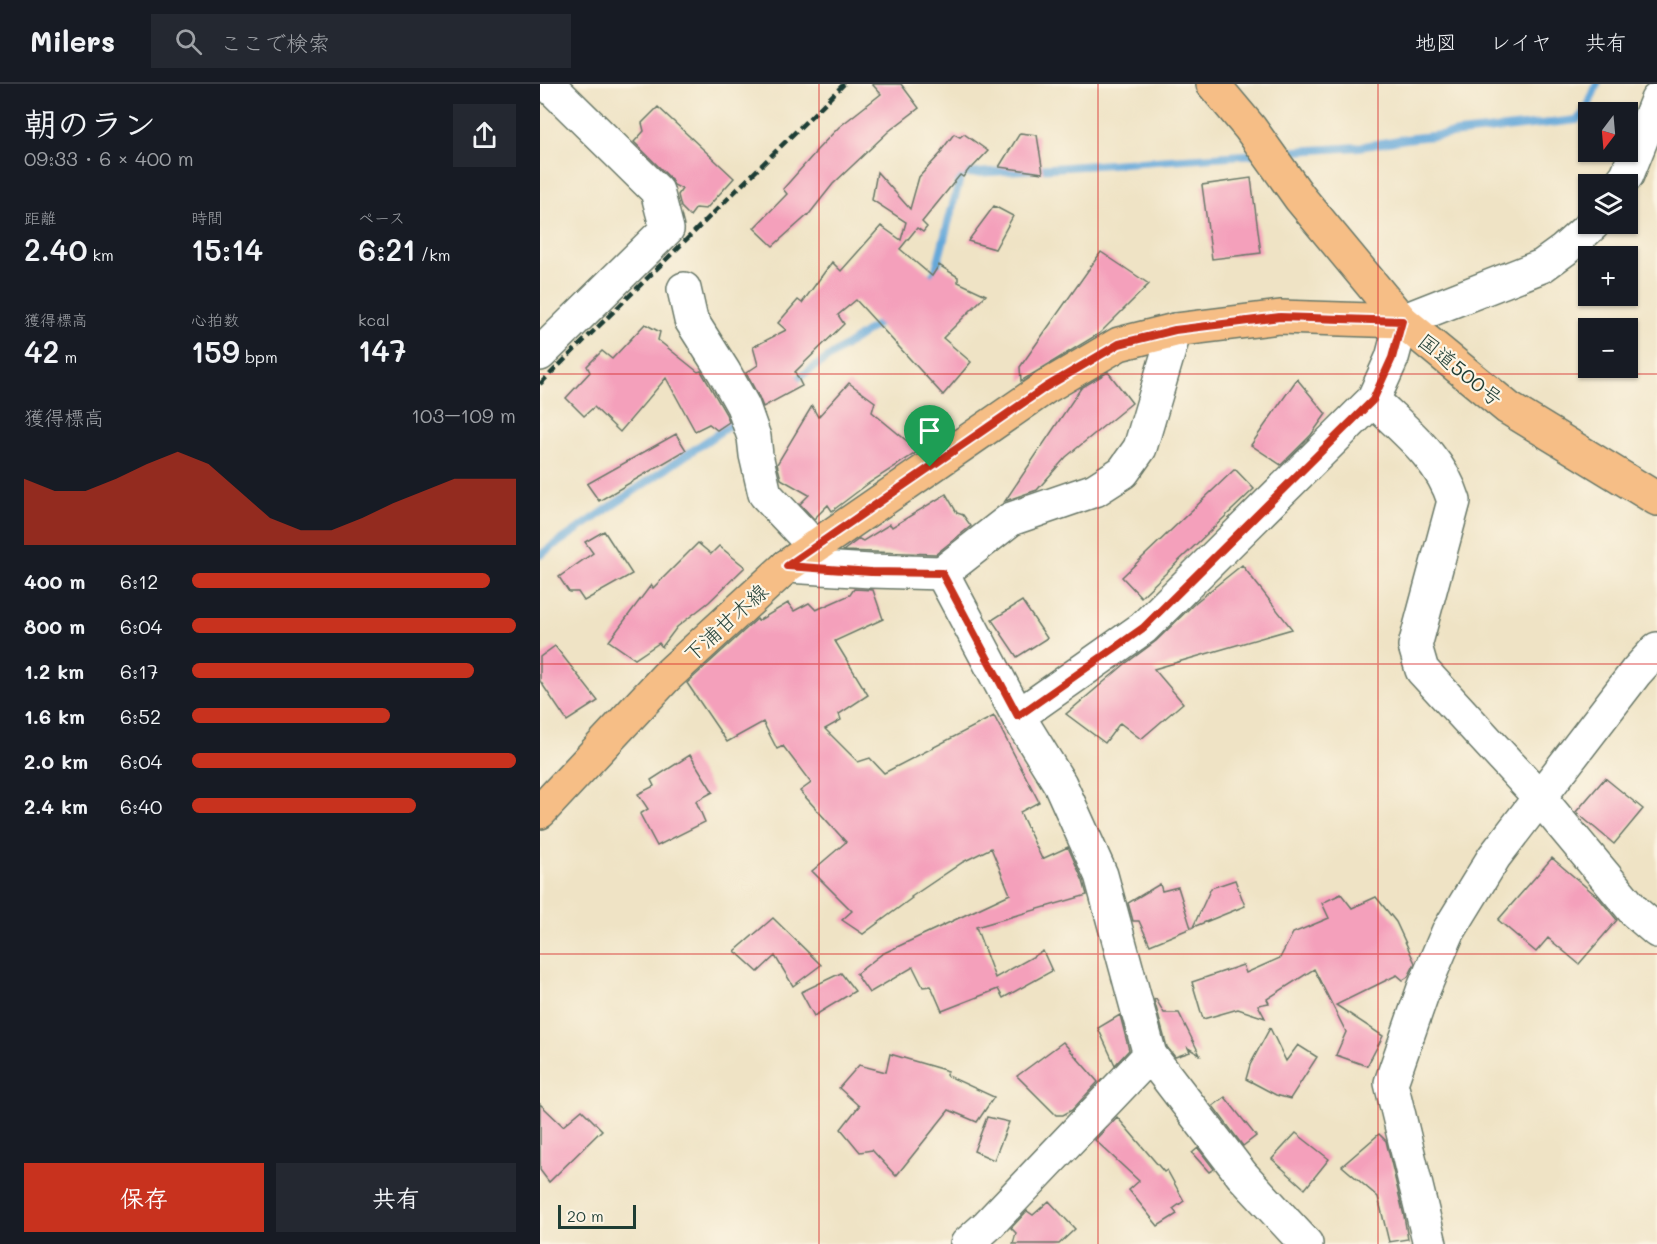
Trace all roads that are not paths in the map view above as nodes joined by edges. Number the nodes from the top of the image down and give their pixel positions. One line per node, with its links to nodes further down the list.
1 (548, 84): 9 (street)
2 (1213, 84): 7 (main road, 国道500号)
3 (1657, 100): 4 (street)
4 (1627, 174)
5 (1581, 234): 7 (street)
6 (684, 289): 12 (street)
7 (1402, 321): 8 (main road, 下浦甘木線); 10 (street); 11 (main road, 国道500号)
8 (1175, 330): 12 (main road, 下浦甘木線); 14 (street)
9 (540, 354)
10 (1373, 400): 16 (street); 17 (street)
11 (1657, 499)
12 (815, 547): 13 (main road, 下浦甘木線)
13 (787, 566): 14 (street); 18 (main road, 下浦甘木線)
14 (942, 573): 16 (street)
15 (1657, 649): 17 (street)
16 (1018, 716): 20 (street)
17 (1539, 797): 19 (street); 23 (street)
18 (540, 812)
19 (1657, 931)
20 (1150, 1055): 21 (street); 22 (street)
21 (967, 1244)
22 (1306, 1244)
23 (1430, 1244)

